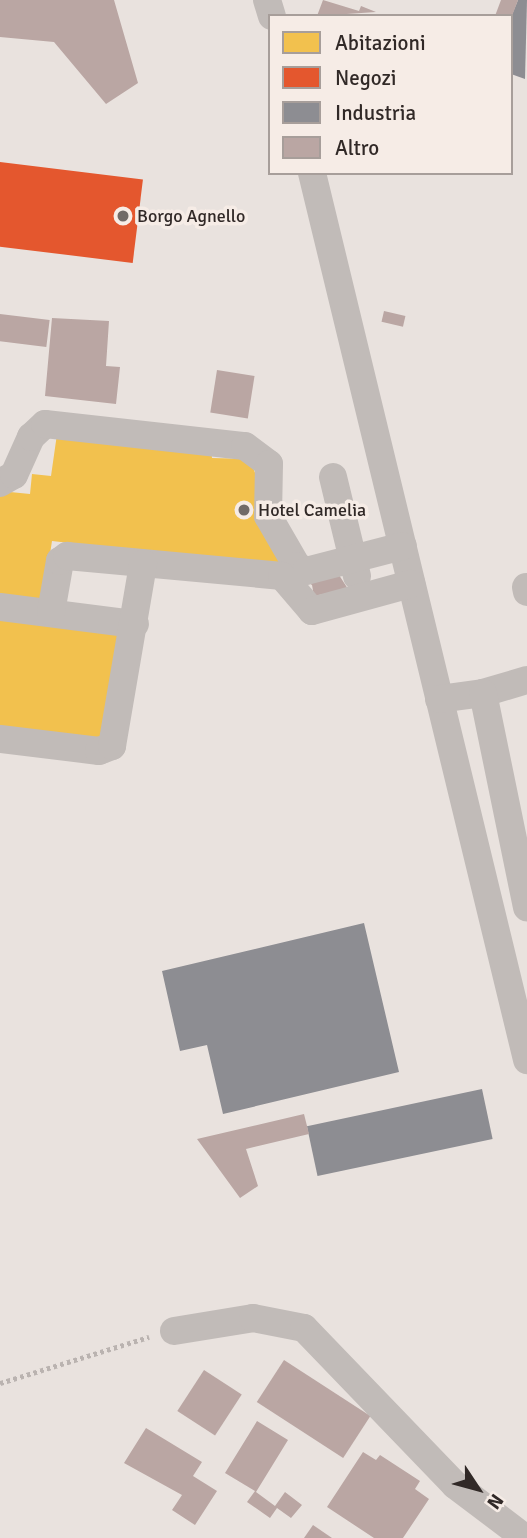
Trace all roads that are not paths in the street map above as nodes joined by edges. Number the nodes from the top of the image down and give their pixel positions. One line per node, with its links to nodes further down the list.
1 (312, 175): 4 (street)
2 (333, 477): 5 (street)
3 (0, 483): 5 (street)
4 (403, 546): 5 (street); 7 (street)
5 (353, 559): 8 (street)
6 (143, 564): 8 (street); 10 (street); 11 (street)
7 (411, 584): 8 (street); 14 (street)
8 (361, 597)
9 (0, 607): 10 (street)
10 (51, 612): 11 (street)
11 (135, 624): 15 (street)
12 (527, 680): 13 (street)
13 (483, 693): 14 (street); 16 (street)
14 (439, 699): 17 (street)
15 (0, 739)
16 (521, 844): 17 (street); 18 (street)
17 (476, 855): 19 (street)
18 (527, 908)
19 (527, 1060)
20 (174, 1331): 21 (street)
21 (525, 1538)

